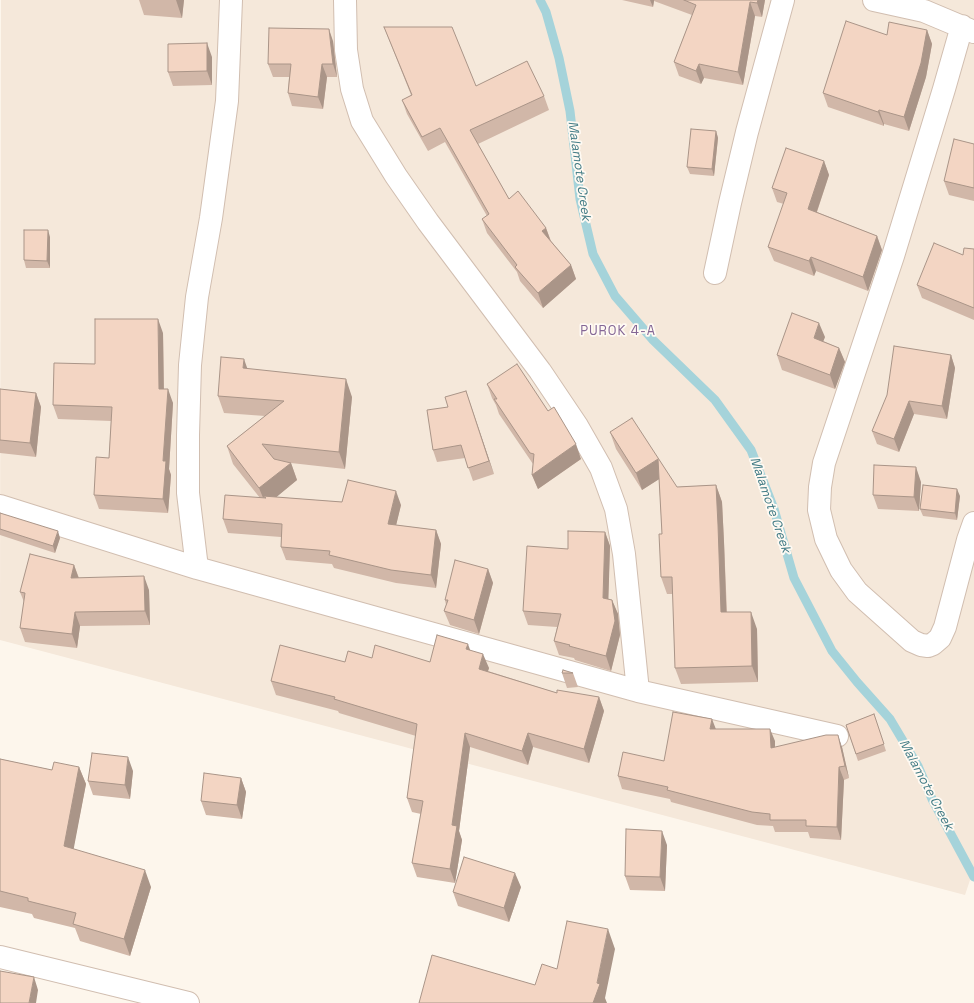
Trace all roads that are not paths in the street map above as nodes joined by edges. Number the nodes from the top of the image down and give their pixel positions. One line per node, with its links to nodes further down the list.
1 (231, 0): 9 (street)
2 (345, 0): 10 (street)
3 (783, 0): 6 (street)
4 (874, 0): 5 (street)
5 (968, 29): 8 (street)
6 (716, 273)
7 (0, 506): 9 (street)
8 (974, 522)
9 (197, 568): 10 (street)
10 (638, 691): 11 (street)
11 (837, 736)
12 (0, 957): 13 (street)
13 (188, 1003)

